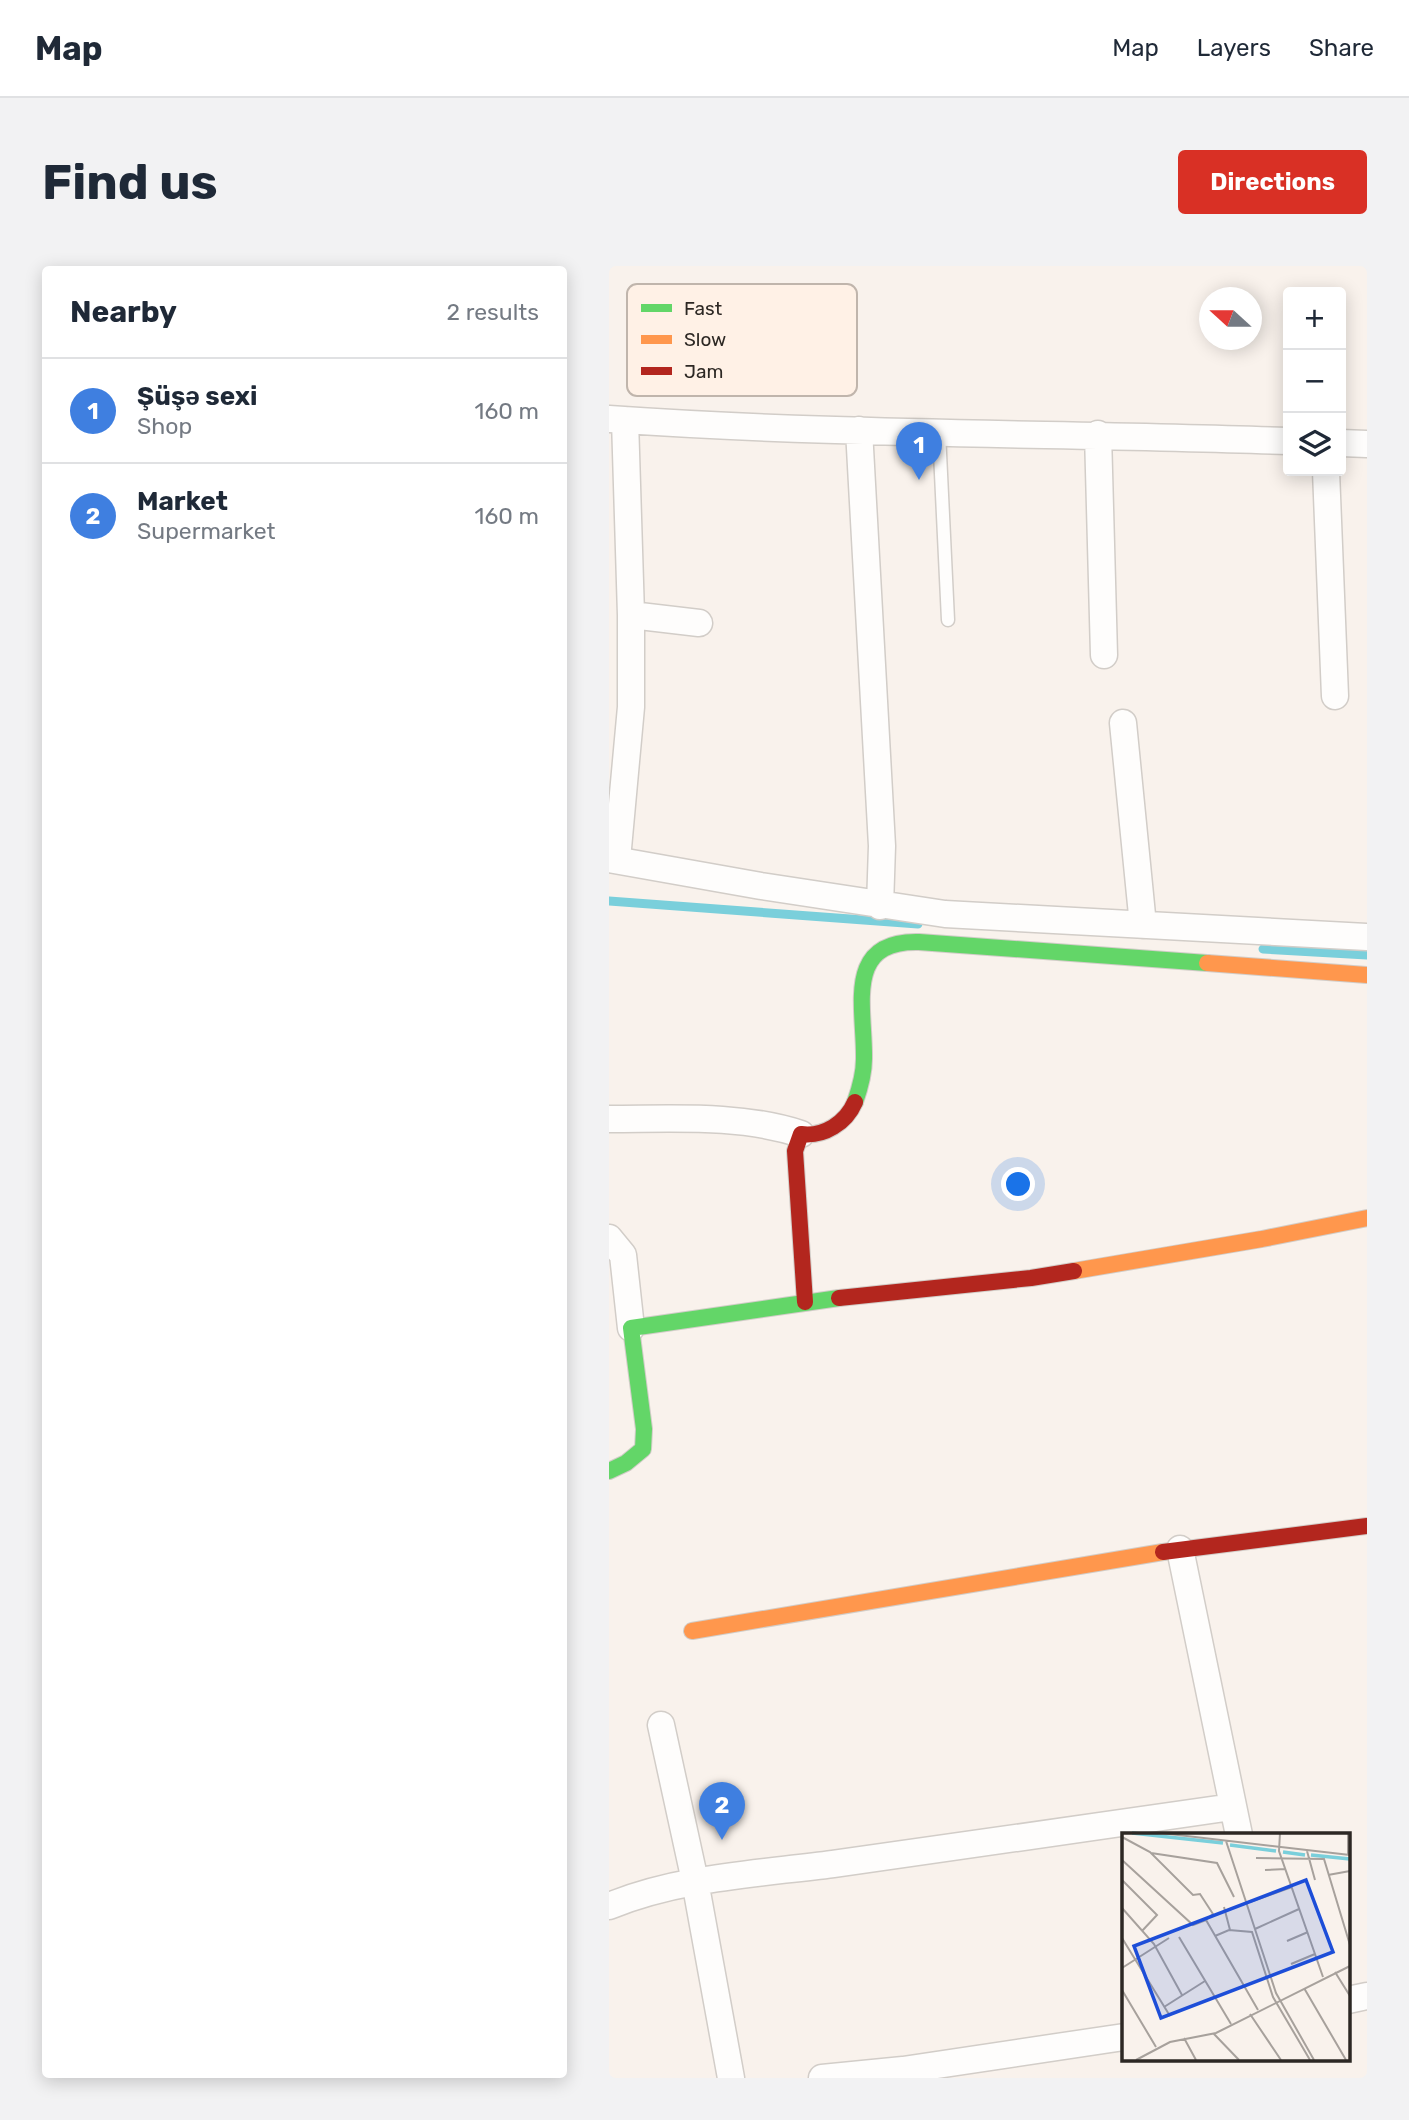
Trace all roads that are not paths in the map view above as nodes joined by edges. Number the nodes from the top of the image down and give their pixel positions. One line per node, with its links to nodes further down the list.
1 (617, 419): 2 (street); 9 (street)
2 (859, 430): 3 (street); 16 (street)
3 (939, 432): 4 (street); 10 (lane)
4 (1098, 434): 5 (street); 12 (street)
5 (1283, 441)
6 (1346, 443): 7 (street)
7 (1367, 444)
8 (1325, 476): 13 (street)
9 (631, 615): 11 (street); 15 (street)
10 (948, 620)
11 (699, 623)
12 (1104, 655)
13 (1335, 696)
14 (1123, 723): 17 (street)
15 (613, 859): 16 (street)
16 (880, 905): 17 (street)
17 (1143, 925): 18 (street)
18 (1367, 937)
19 (1367, 975): 21 (street)
20 (609, 1119): 21 (street)
21 (801, 1135): 24 (street)
22 (1367, 1218): 24 (street)
23 (609, 1238): 25 (street)
24 (805, 1302): 25 (street)
25 (631, 1328): 26 (street)
26 (609, 1471)
27 (1367, 1526): 28 (street)
28 (1179, 1549): 29 (street); 31 (street)
29 (692, 1631)
30 (661, 1725): 33 (street)
31 (1232, 1807): 32 (street); 33 (street)
32 (1238, 1833)
33 (695, 1881): 34 (street); 38 (street)
34 (609, 1906)
35 (1367, 1996): 36 (street)
36 (1349, 2000)
37 (1122, 2037): 39 (street)
38 (730, 2078)
39 (822, 2078)

